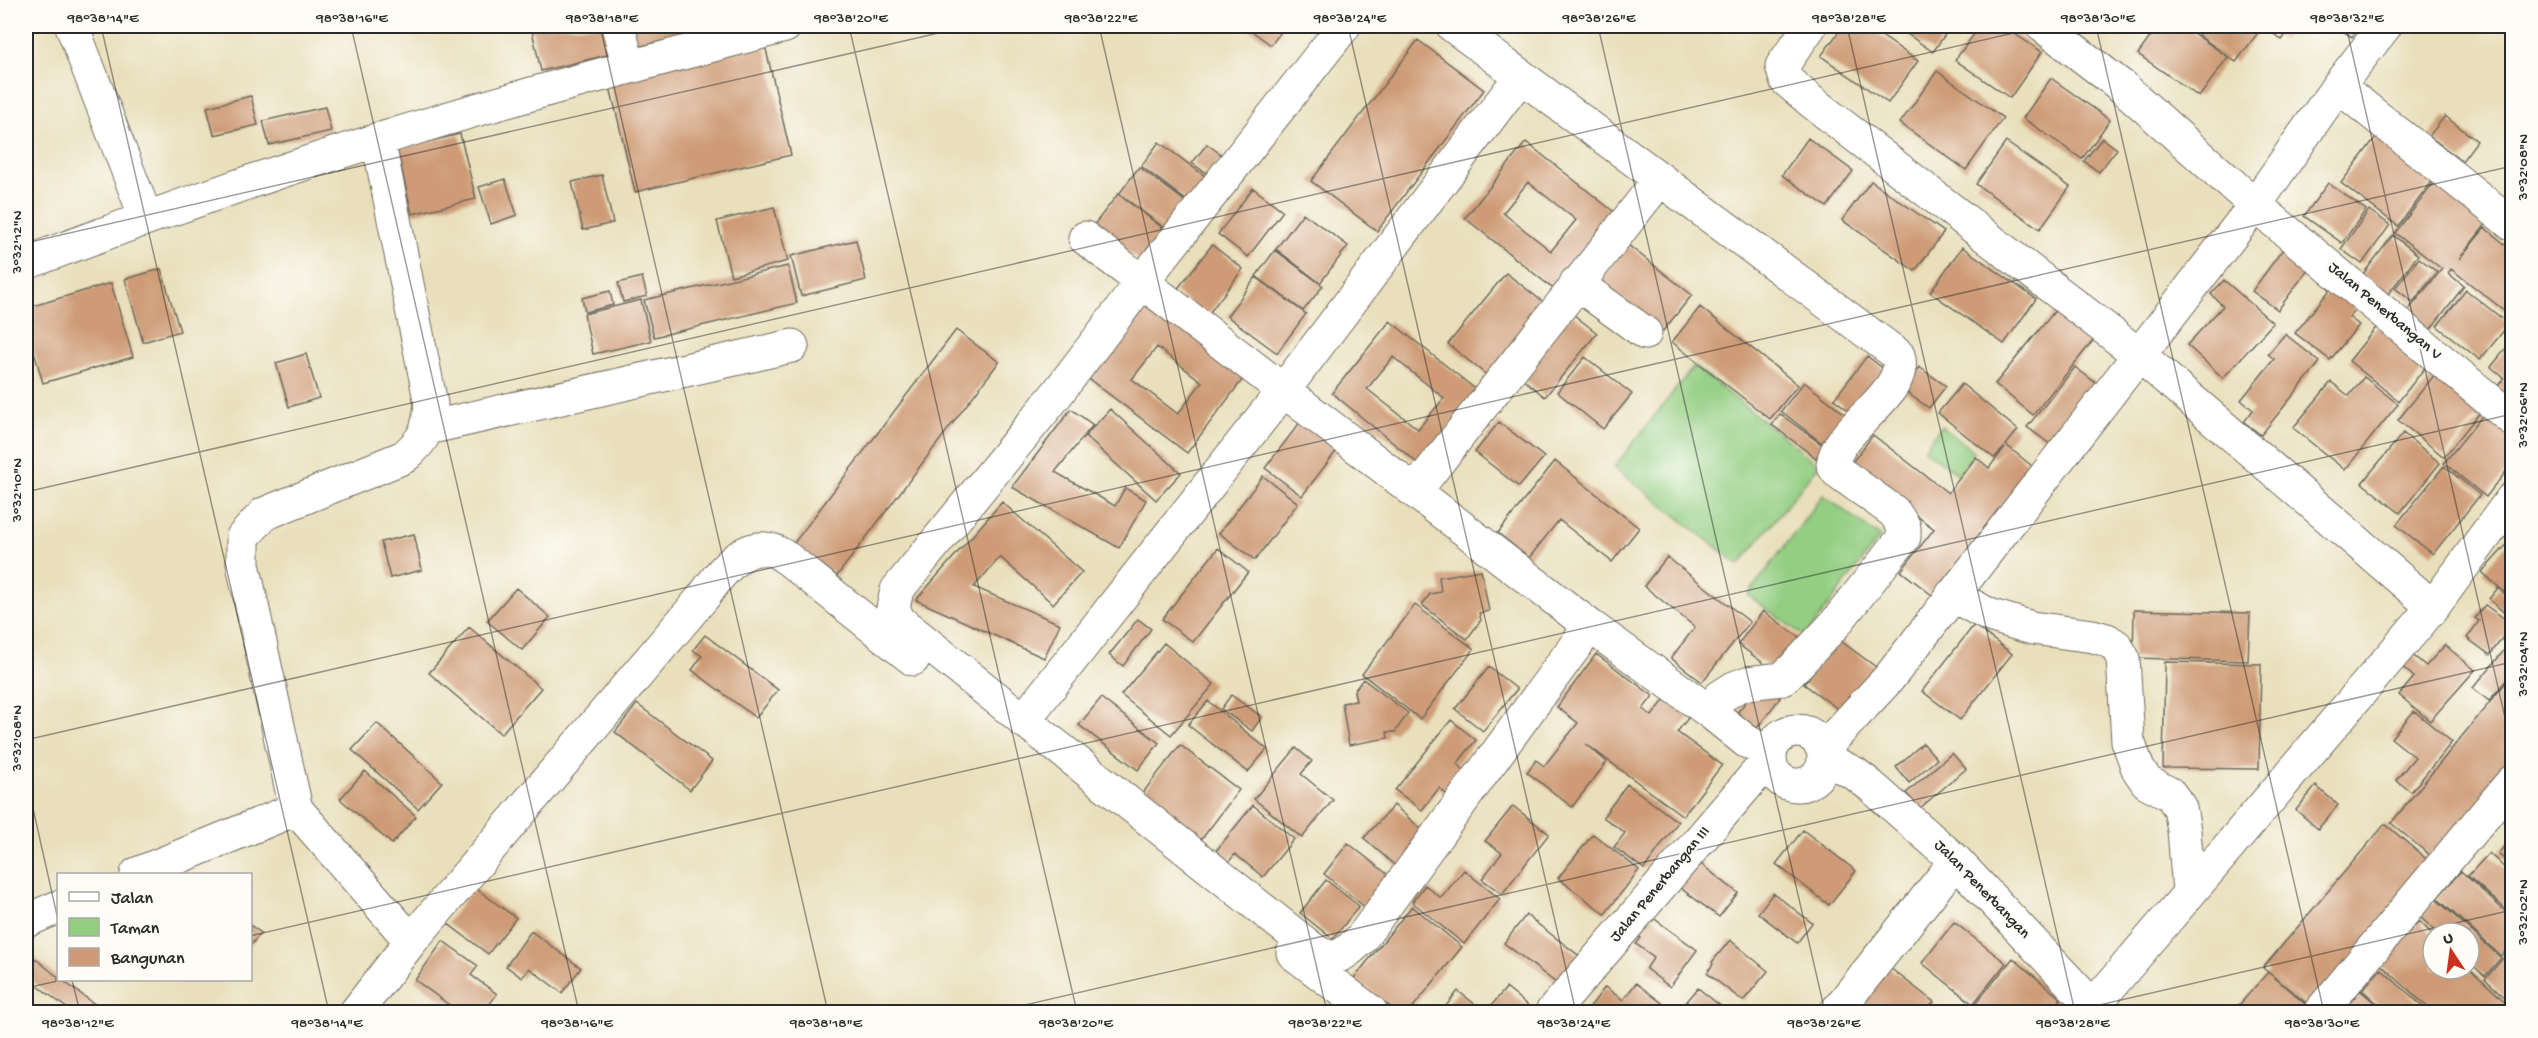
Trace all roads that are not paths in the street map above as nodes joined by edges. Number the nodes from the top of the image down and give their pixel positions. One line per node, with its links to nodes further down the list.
1 (72, 26): 15 (street)
2 (618, 26): 9 (street)
3 (785, 26): 9 (street)
4 (1344, 26): 19 (street)
5 (1453, 26): 10 (street)
6 (1810, 26): 23 (street)
7 (2043, 26): 14 (street, Jalan Penerbangan V)
8 (2385, 26): 11 (street)
9 (629, 67): 12 (street)
10 (1521, 76): 13 (street); 24 (street)
11 (2338, 86): 14 (street); 16 (street)
12 (378, 140): 15 (street); 26 (street)
13 (1660, 179): 20 (street); 32 (street)
14 (2255, 205): 23 (street); 25 (street, Jalan Penerbangan V)
15 (146, 218): 18 (street)
16 (2512, 224)
17 (1085, 238): 19 (street)
18 (26, 263)
19 (1142, 282): 24 (street); 33 (street)
20 (1576, 283): 21 (street); 27 (street)
21 (1646, 333)
22 (792, 346): 26 (street)
23 (2138, 354): 29 (street); 30 (street)
24 (1283, 391): 27 (street); 33 (street)
25 (2512, 419)
26 (429, 428): 37 (street)
27 (1416, 490): 31 (street)
28 (2512, 499): 30 (street)
29 (1952, 595): 34 (street); 40 (street)
30 (2433, 607): 40 (street)
31 (1590, 626): 32 (street); 33 (street)
32 (1710, 712): 35 (street)
33 (1023, 721)
34 (1824, 754): 35 (street); 38 (street, Jalan Penerbangan)
35 (1770, 756): 47 (street, Jalan Penerbangan III)
36 (2512, 782): 49 (street)
37 (296, 809): 39 (street); 43 (street)
38 (1956, 861): 44 (street, Jalan Penerbangan); 48 (street)
39 (139, 873)
40 (2189, 892): 44 (street)
41 (57, 907): 42 (street)
42 (26, 921)
43 (411, 941): 45 (street); 46 (street)
44 (2093, 1011)
45 (356, 1012)
46 (1371, 1012)
47 (1552, 1012)
48 (1836, 1012)
49 (2320, 1012)

